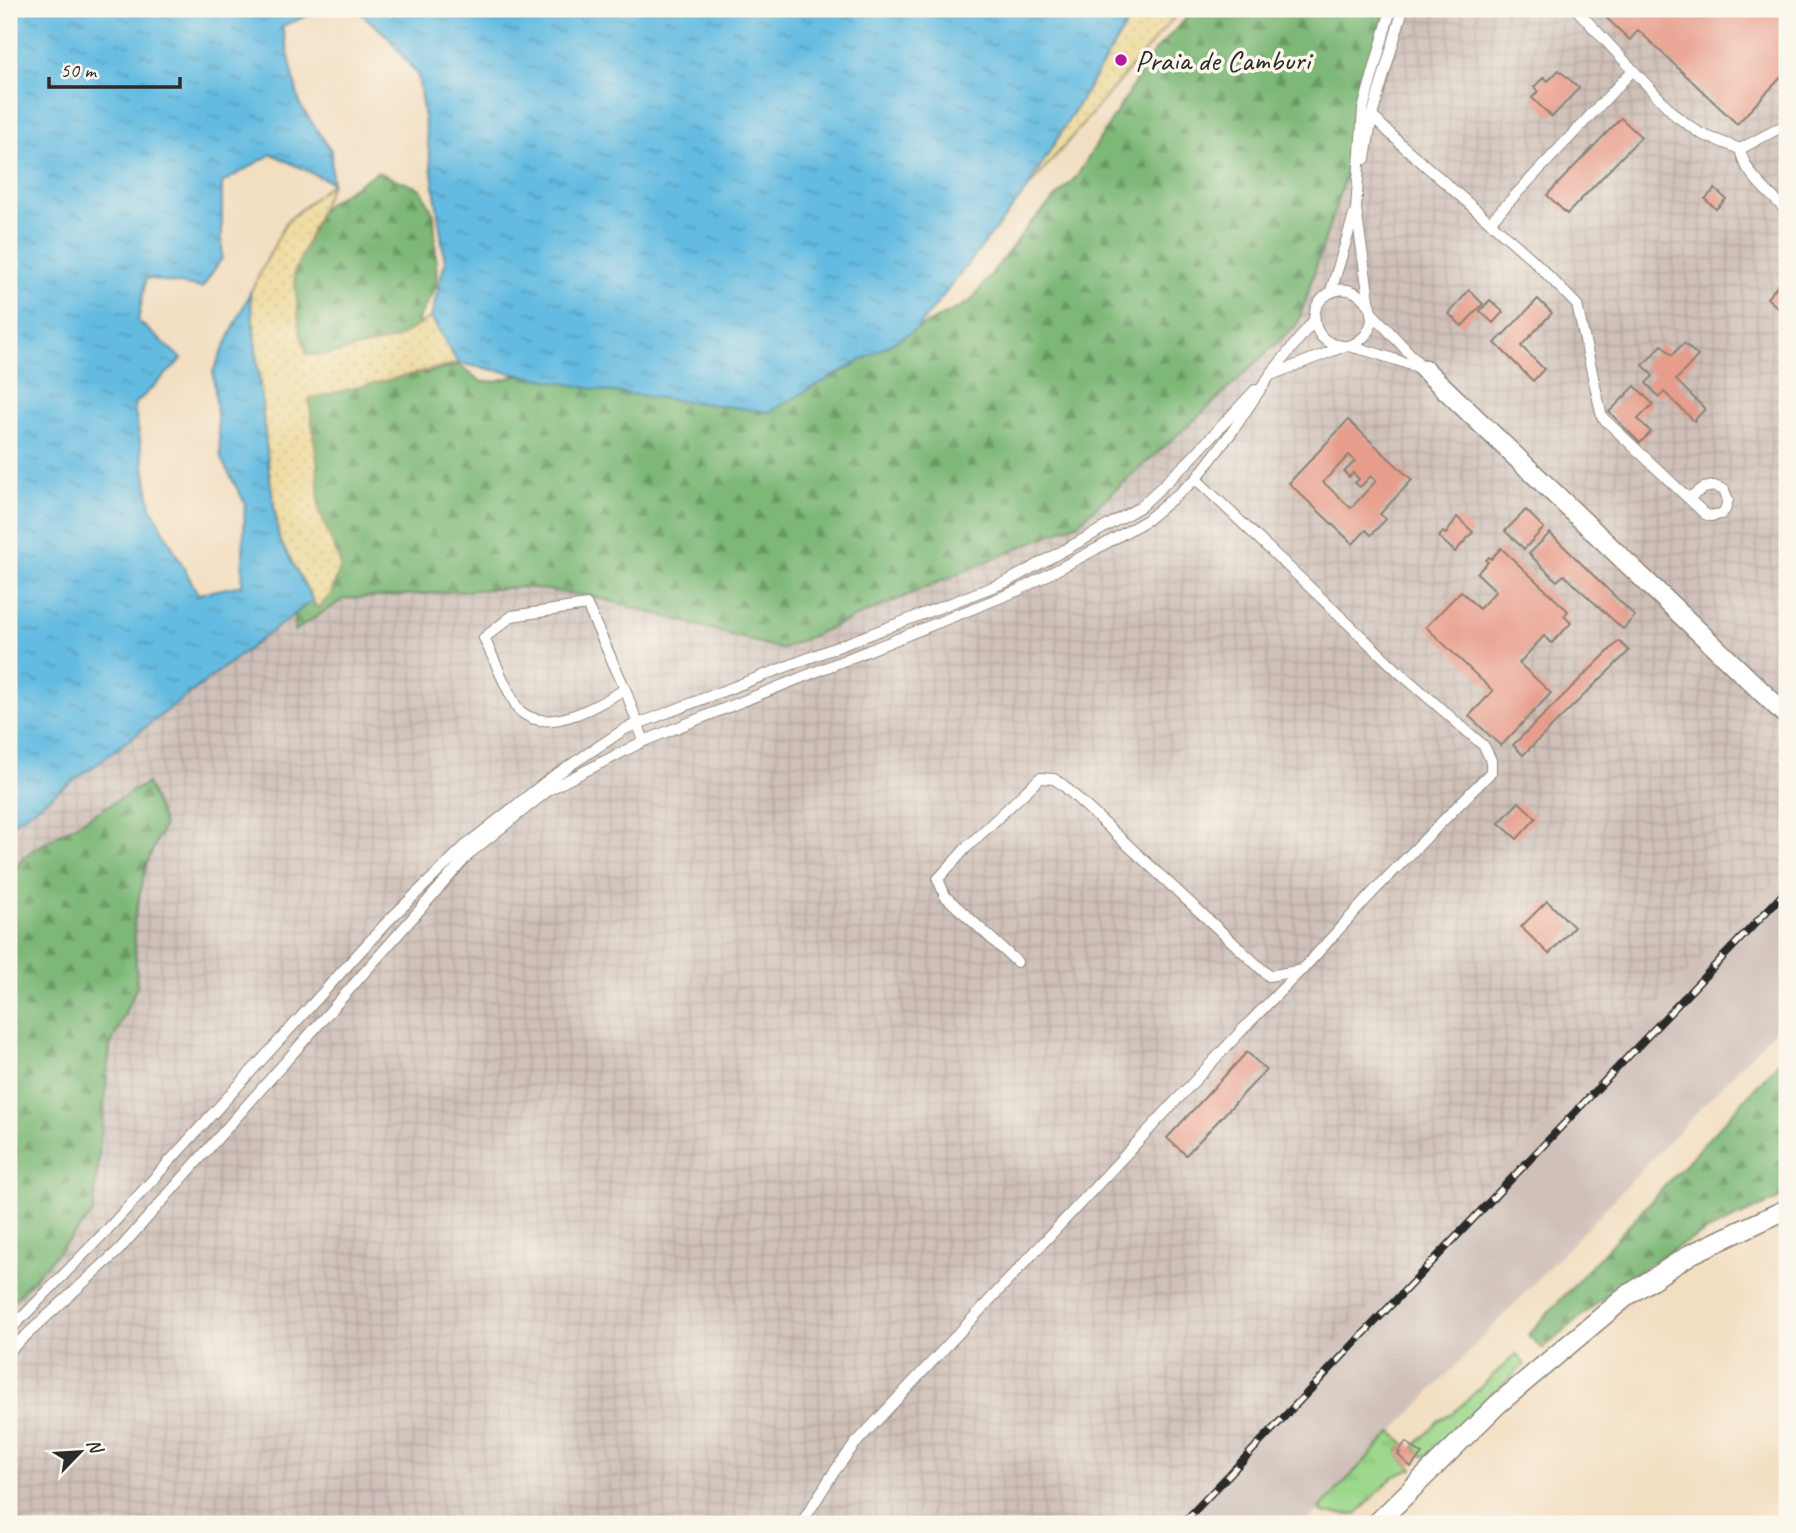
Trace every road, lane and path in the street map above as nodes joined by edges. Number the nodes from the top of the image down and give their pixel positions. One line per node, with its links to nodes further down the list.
1 (1391, 9): 8 (lane)
2 (1403, 9): 5 (lane)
3 (1576, 9): 4 (lane)
4 (1633, 70): 7 (lane); 10 (lane)
5 (1372, 116): 8 (lane); 10 (lane)
6 (1787, 124): 7 (lane)
7 (1740, 149): 9 (lane)
8 (1356, 209): 11 (lane); 12 (lane)
9 (1787, 211)
10 (1490, 222): 18 (lane)
11 (1332, 291): 12 (lane); 13 (lane)
12 (1370, 309): 14 (lane); 15 (lane)
13 (1315, 319): 14 (lane); 16 (lane)
14 (1347, 346): 15 (lane); 16 (lane)
15 (1424, 369): 20 (street)
16 (1270, 375): 17 (lane); 21 (lane)
17 (1196, 479): 22 (lane); 24 (lane)
18 (1688, 498)
19 (625, 689): 19 (lane); 21 (lane)
20 (1787, 716)
21 (638, 724): 22 (lane); 26 (lane)
22 (644, 741): 27 (lane)
23 (1017, 962): 24 (lane)
24 (1301, 970): 28 (lane)
25 (1787, 1209): 29 (street)
26 (9, 1331)
27 (9, 1351)
28 (801, 1524)
29 (1376, 1524)

